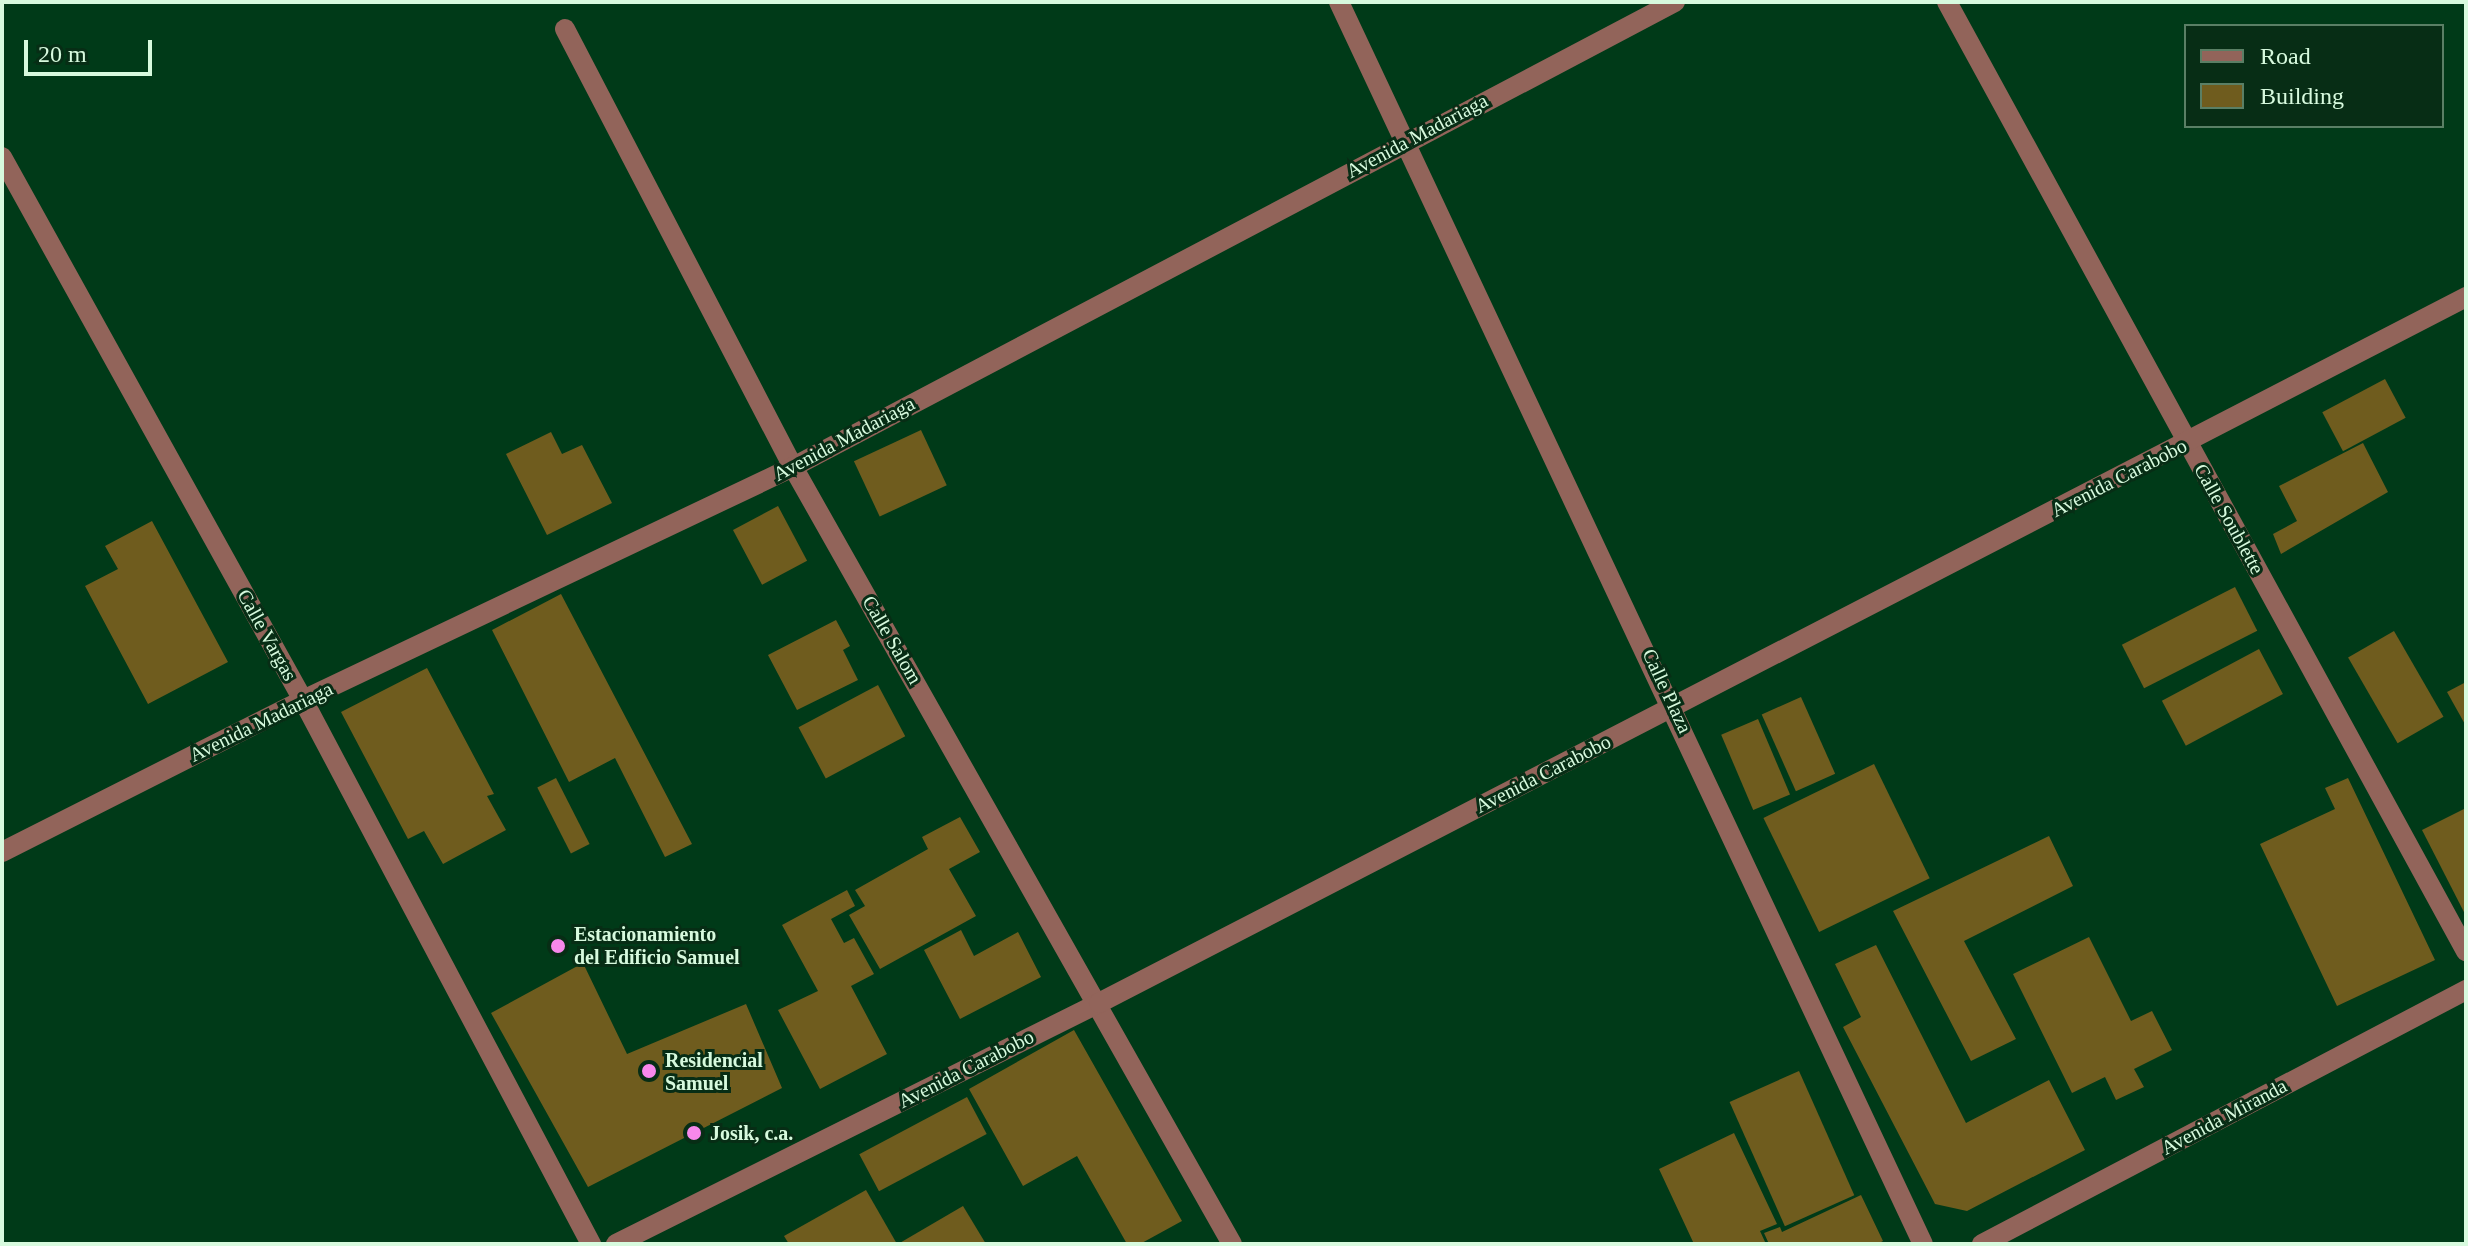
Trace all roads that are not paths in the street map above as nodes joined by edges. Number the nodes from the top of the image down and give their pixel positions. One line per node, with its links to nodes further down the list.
1 (1339, 2): 5 (street, Calle Plaza)
2 (1675, 2): 5 (street, Avenida Madariaga)
3 (1947, 2): 8 (street, Calle Soublette)
4 (565, 29): 9 (street, Calle Salom)
5 (1407, 140): 9 (street, Avenida Madariaga); 11 (street, Calle Plaza)
6 (2, 157): 10 (street, Calle Vargas)
7 (2466, 297): 8 (street, Avenida Carabobo)
8 (2187, 443): 11 (street, Avenida Carabobo); 13 (street, Calle Soublette)
9 (793, 467): 10 (street, Avenida Madariaga); 15 (street, Calle Salom)
10 (303, 700): 12 (street, Avenida Madariaga); 16 (street, Calle Vargas)
11 (1674, 706): 15 (street, Avenida Carabobo); 19 (street, Calle Plaza)
12 (2, 852)
13 (2466, 951)
14 (2466, 990): 20 (street, Avenida Miranda)
15 (1099, 1003): 17 (street, Avenida Carabobo); 18 (street, Calle Salom)
16 (591, 1244)
17 (616, 1244)
18 (1232, 1244)
19 (1923, 1244)
20 (1982, 1244)

